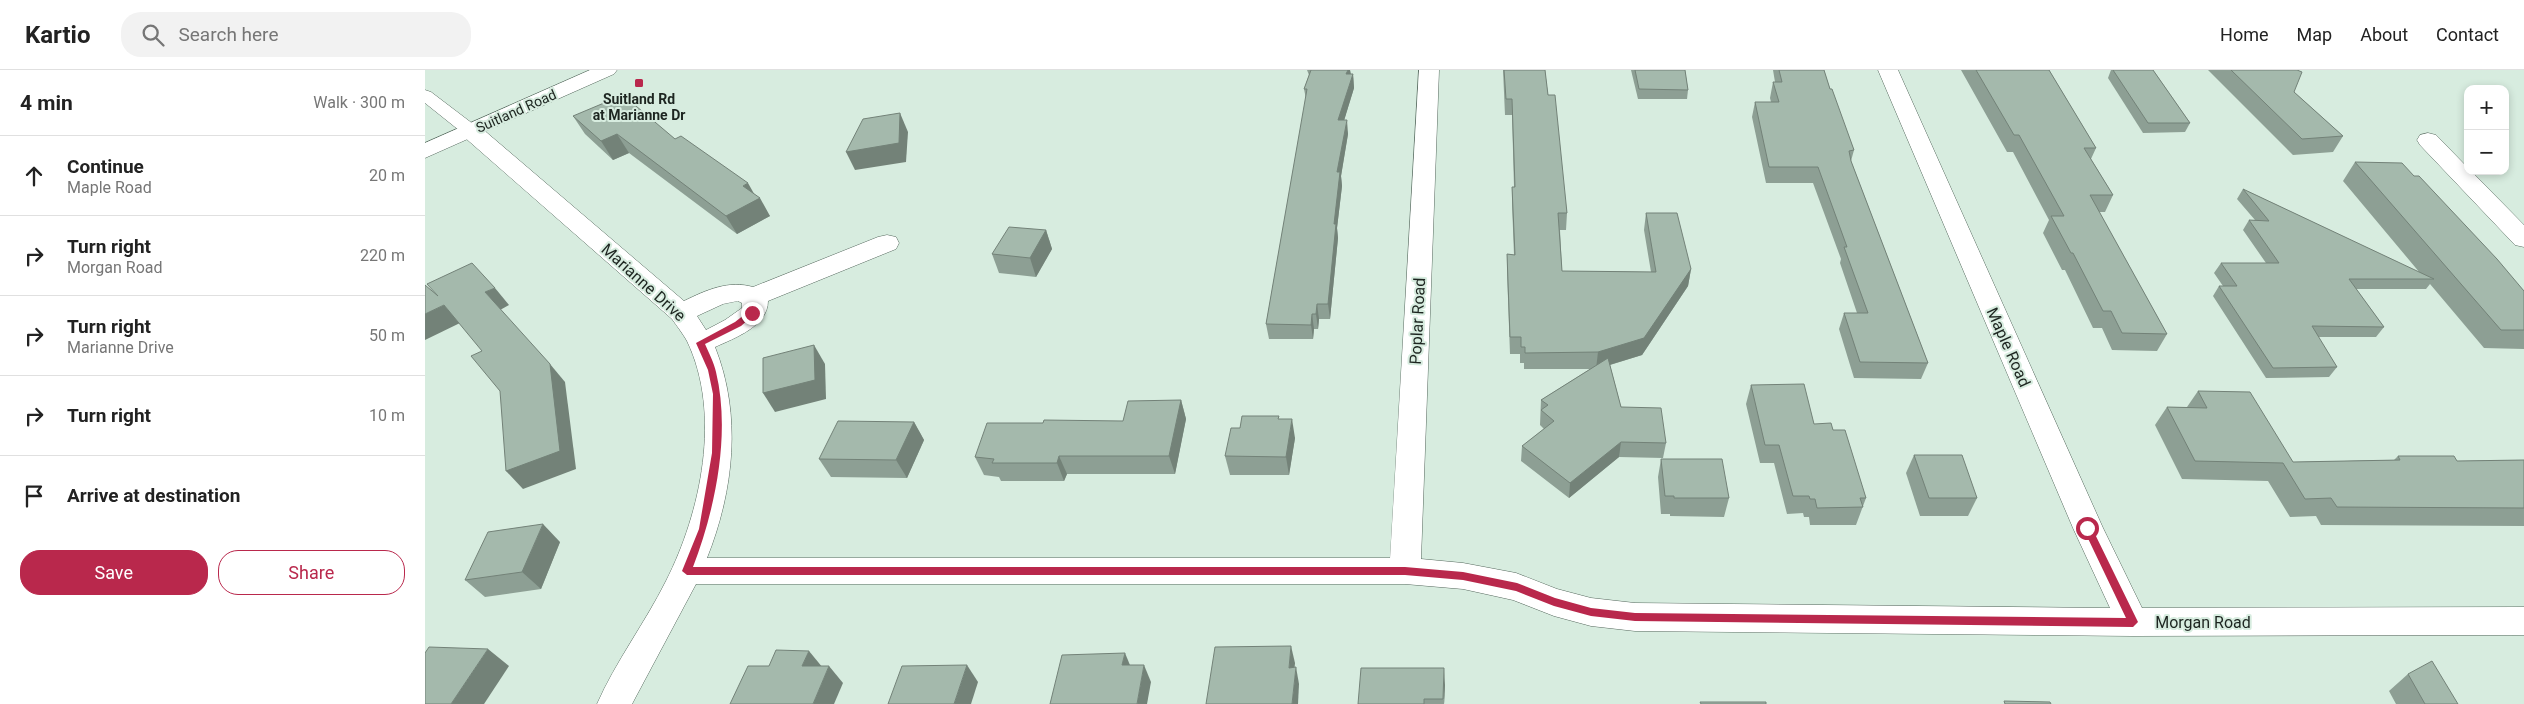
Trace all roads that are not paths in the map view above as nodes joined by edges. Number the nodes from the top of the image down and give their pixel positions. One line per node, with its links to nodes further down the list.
1 (607, 70): 5 (street, Suitland Road)
2 (1429, 70): 14 (street, Poplar Road)
3 (1888, 70): 16 (street, Maple Road)
4 (425, 95): 5 (lane)
5 (471, 131): 7 (street, Suitland Road); 11 (street, Marianne Drive)
6 (2428, 140): 8 (street)
7 (425, 151)
8 (2524, 239)
9 (887, 243): 10 (street)
10 (753, 297): 11 (street); 12 (street)
11 (681, 313): 12 (street, Marianne Drive)
12 (700, 343): 13 (street, Marianne Drive)
13 (687, 571): 14 (street, Morgan Road); 17 (street, Marianne Drive)
14 (1405, 571): 16 (street, Morgan Road)
15 (2524, 620): 16 (street, Morgan Road)
16 (2133, 622)
17 (614, 704)

